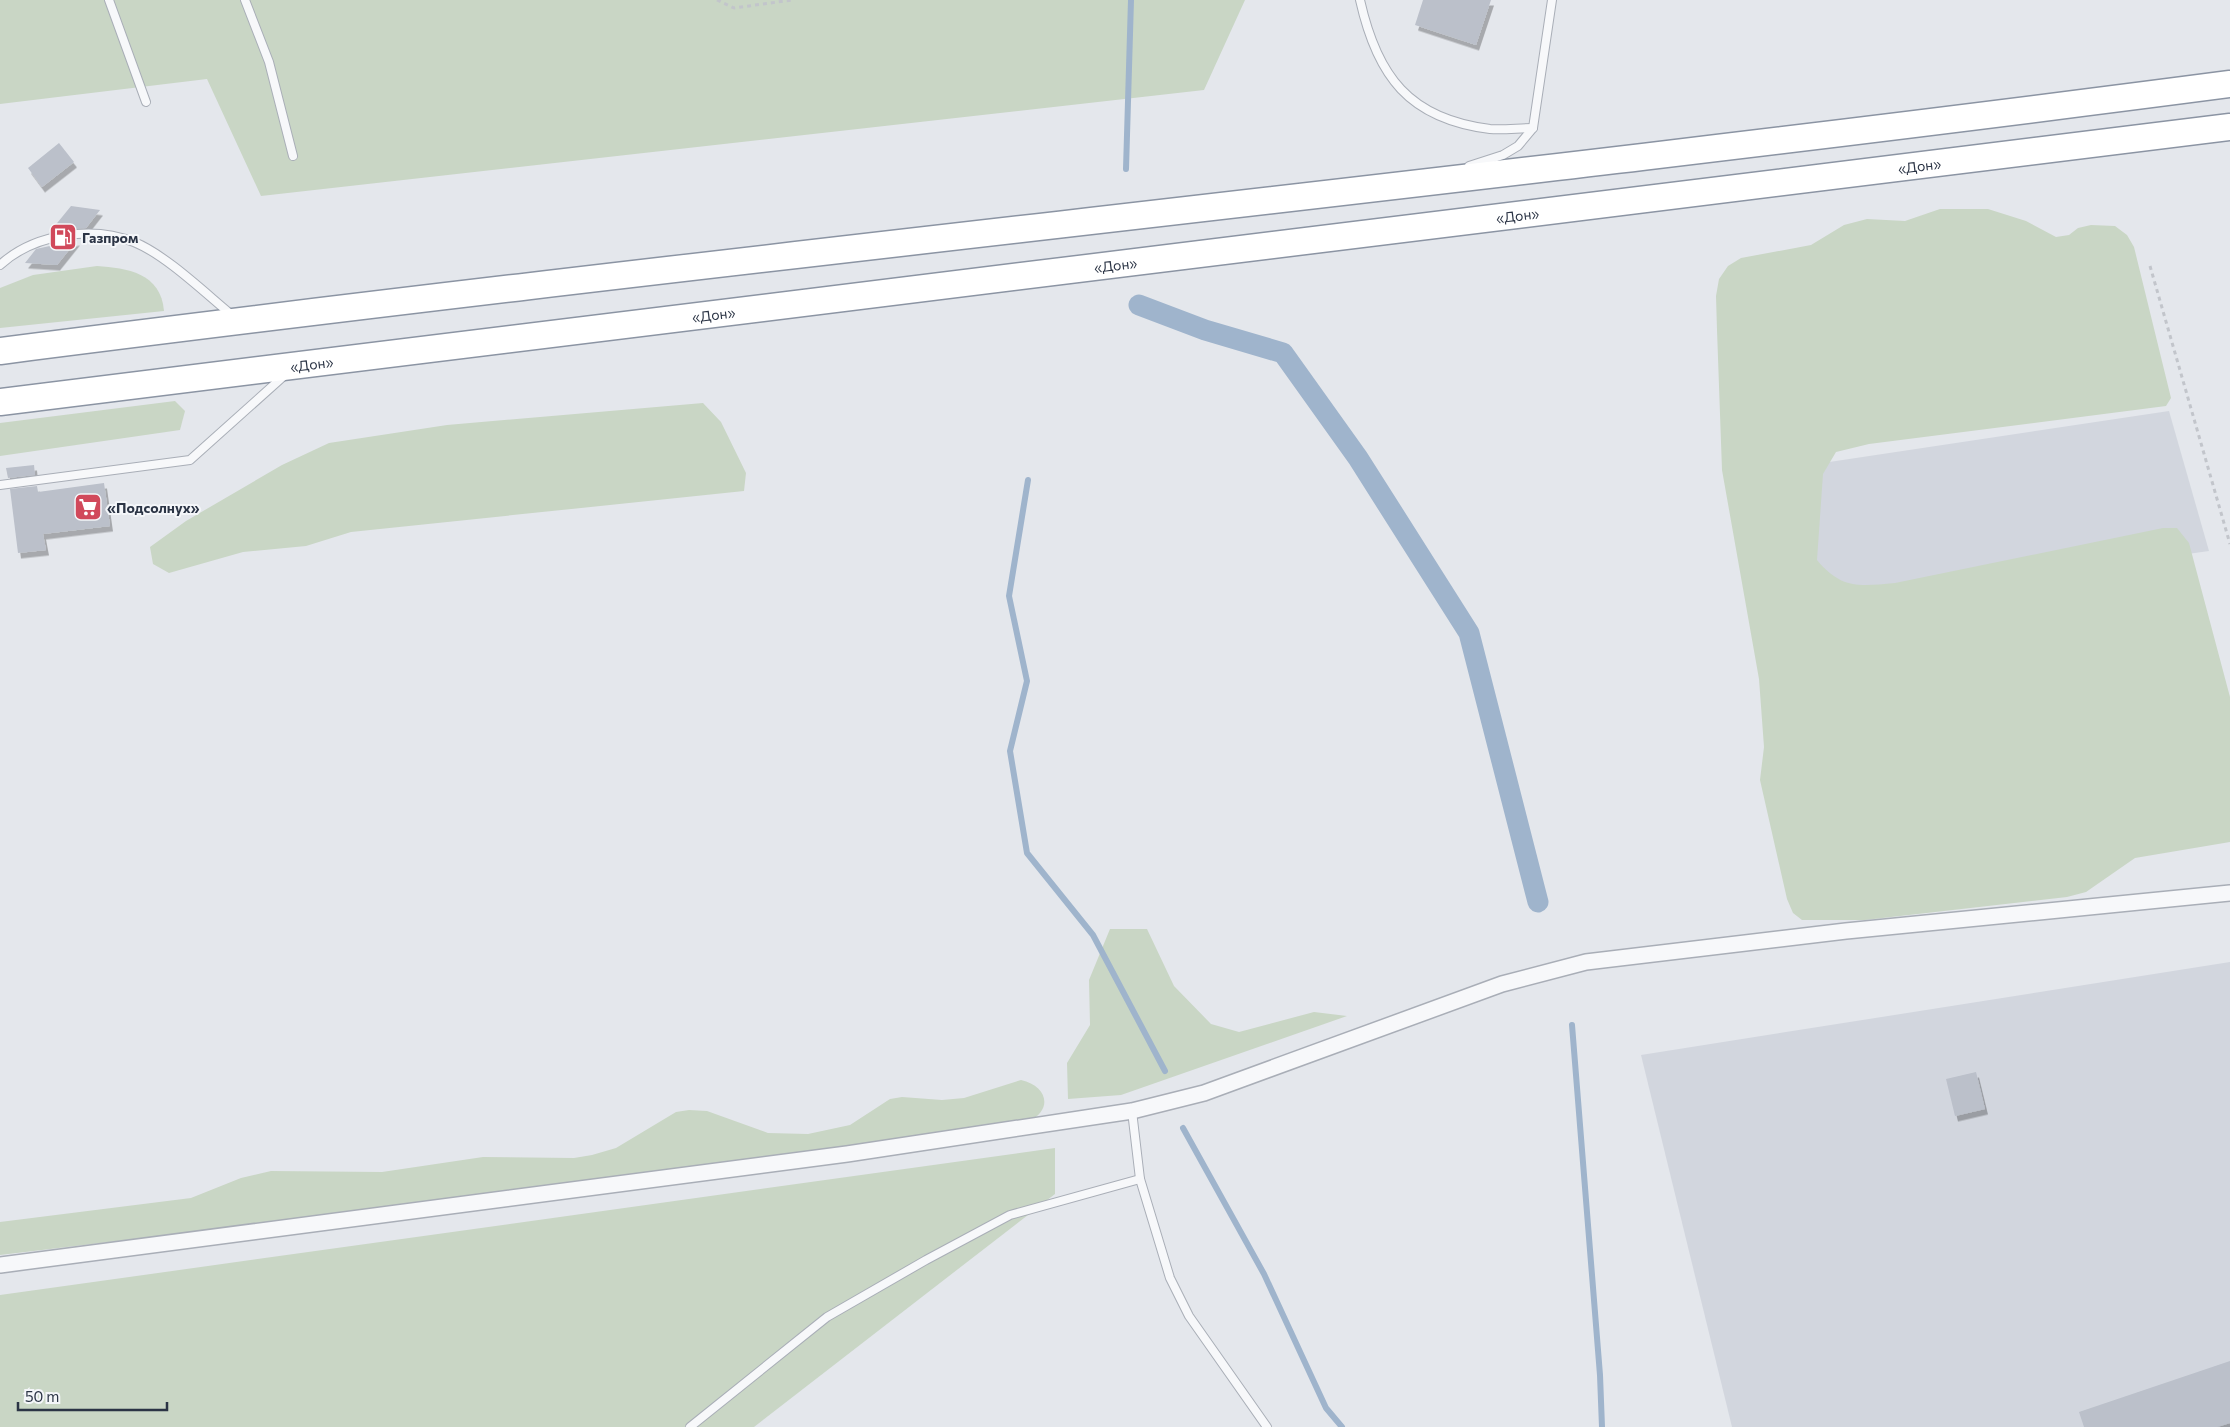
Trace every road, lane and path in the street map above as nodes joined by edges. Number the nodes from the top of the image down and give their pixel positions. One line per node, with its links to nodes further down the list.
1 (109, 0): 8 (lane)
2 (246, 0): 11 (lane)
3 (717, 0): 4 (path)
4 (792, 0)
5 (1360, 0): 10 (lane)
6 (1552, 0): 10 (lane)
7 (2230, 84): 12 (highway)
8 (146, 102)
9 (2230, 127): 17 (highway, «Дон»)
10 (1533, 128): 12 (lane)
11 (293, 156)
12 (1412, 185): 15 (highway)
13 (0, 265): 15 (lane)
14 (2150, 266): 20 (path)
15 (238, 320): 16 (highway)
16 (0, 351)
17 (293, 366): 18 (highway, «Дон»); 19 (lane)
18 (0, 402)
19 (0, 485)
20 (2230, 544)
21 (2230, 893): 22 (street)
22 (1132, 1111): 23 (lane); 24 (street)
23 (1140, 1179): 25 (lane); 26 (lane)
24 (0, 1265)
25 (690, 1427)
26 (1267, 1427)

